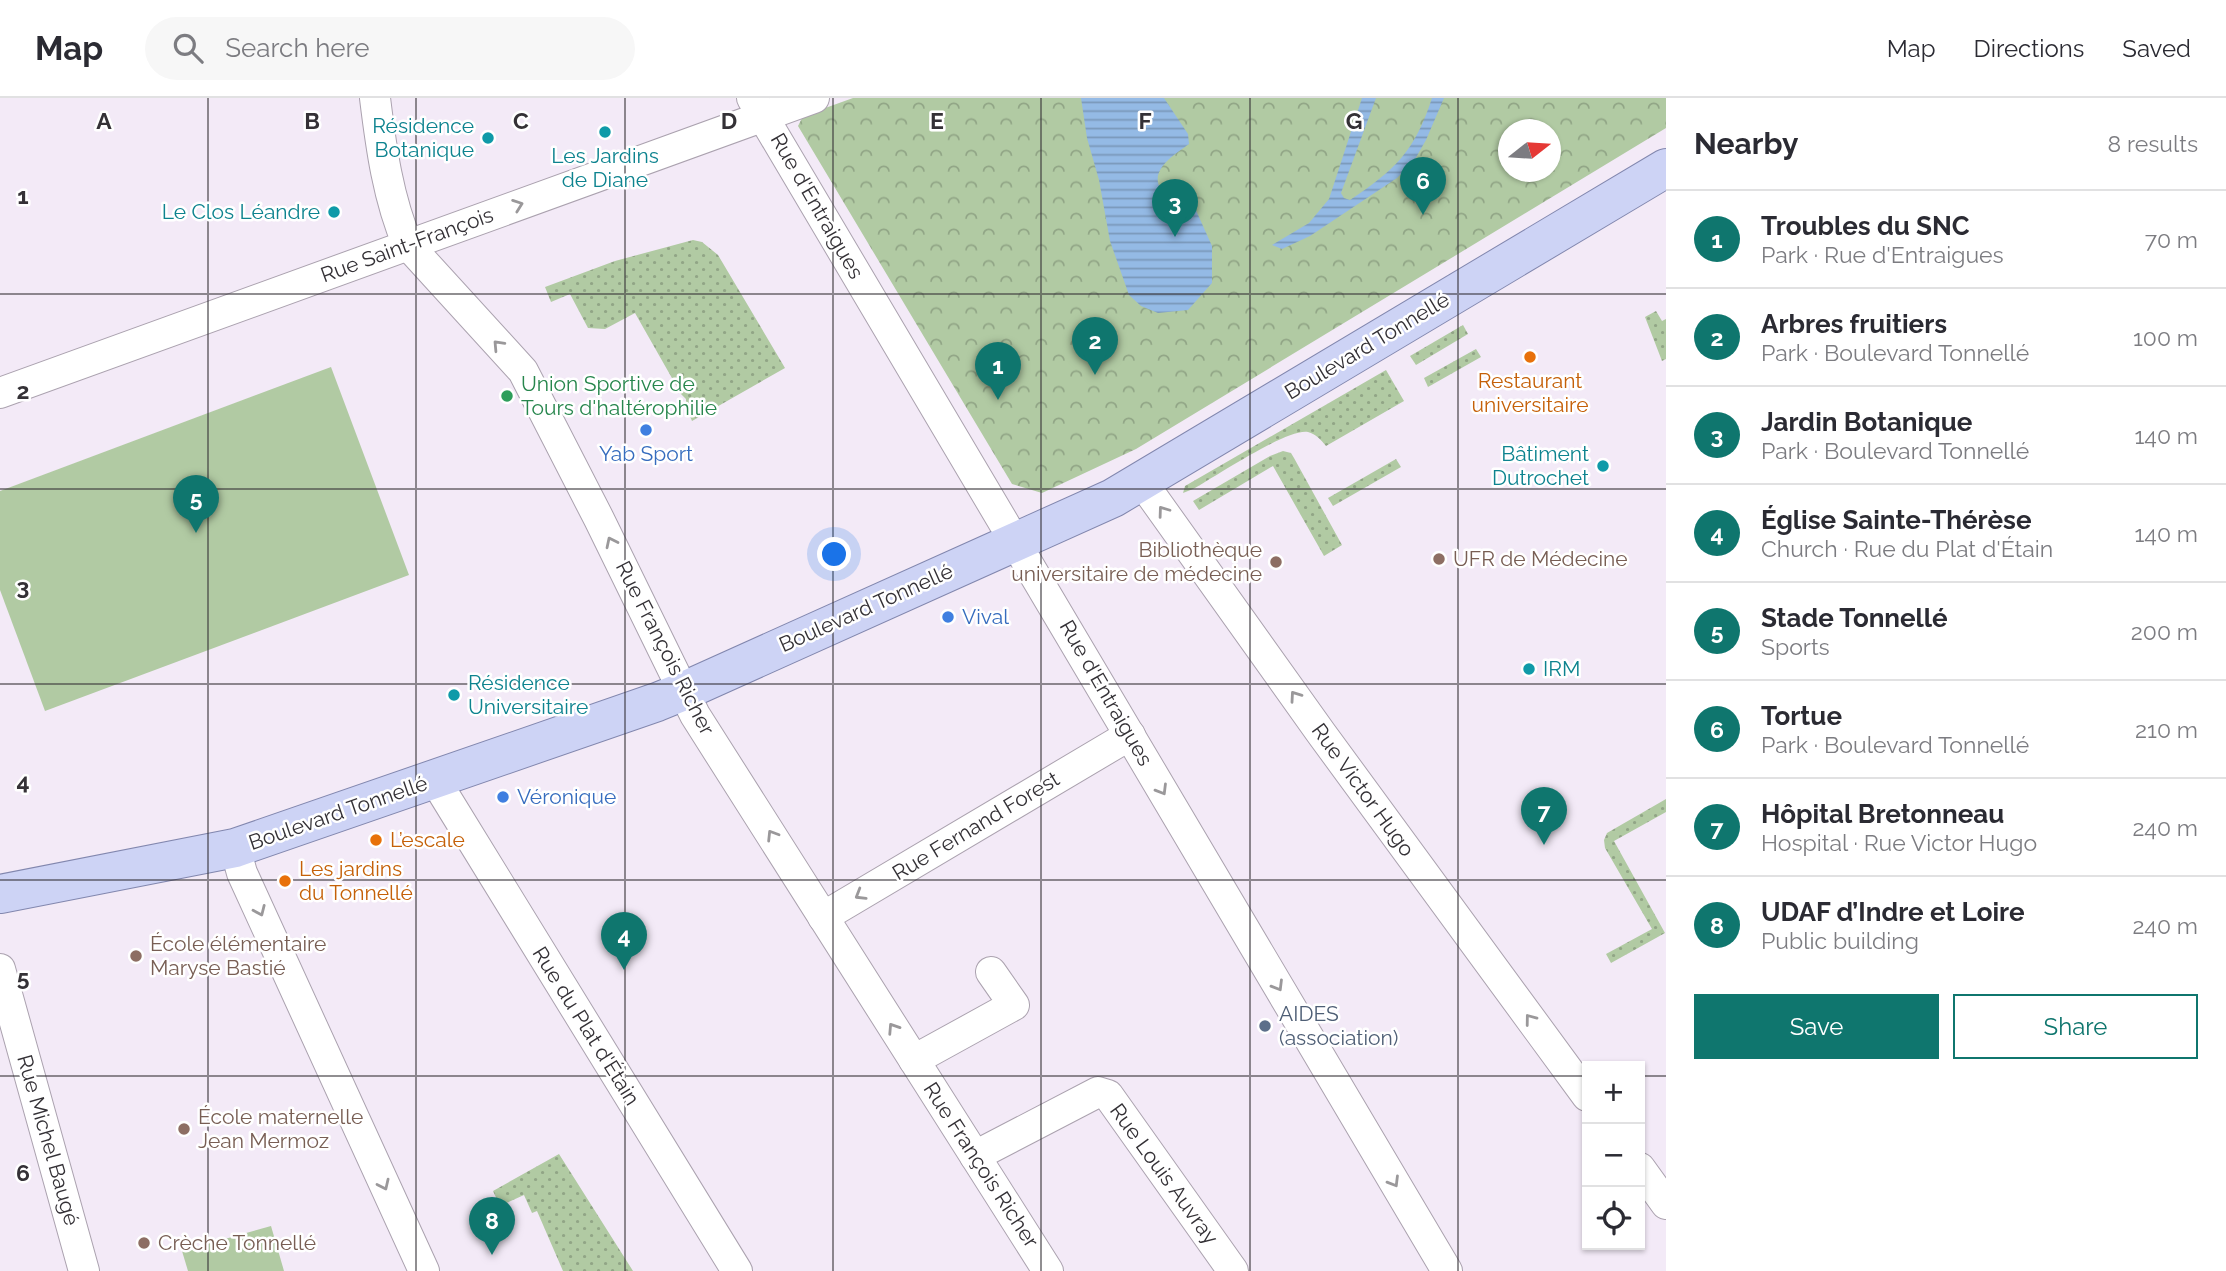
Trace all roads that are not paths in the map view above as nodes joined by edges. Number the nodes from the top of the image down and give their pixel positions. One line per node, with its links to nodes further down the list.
1 (375, 98): 5 (street)
2 (814, 98): 3 (street, Rue Saint-François)
3 (758, 107): 5 (street, Rue Saint-François, one-way to 3); 8 (street, Rue d'Entraigues)
4 (1666, 168): 7 (main road, Boulevard Tonnellé)
5 (408, 245): 6 (street, Rue Saint-François); 9 (street, Rue François Richer, one-way to 5)
6 (0, 393)
7 (1142, 482): 8 (main road, Boulevard Tonnellé); 18 (street, Rue Victor Hugo, one-way to 7)
8 (1022, 551): 9 (main road, Boulevard Tonnellé); 10 (street, Rue d'Entraigues)
9 (684, 691): 11 (main road, Boulevard Tonnellé); 14 (street, Rue François Richer, one-way to 9)
10 (1130, 734): 14 (street, Rue Fernand Forest, one-way to 14); 27 (street, Rue d'Entraigues, one-way to 27)
11 (435, 780): 12 (main road, Boulevard Tonnellé); 24 (street, Rue du Plat d'Étain)
12 (235, 848): 13 (main road, Boulevard Tonnellé); 23 (street, one-way to 23)
13 (0, 894)
14 (823, 917): 17 (street, Rue François Richer, one-way to 14)
15 (0, 969): 22 (street, Rue Michel Baugé)
16 (991, 972): 17 (street, Rue François Richer)
17 (914, 1060): 19 (street, Rue François Richer)
18 (1582, 1089)
19 (975, 1156): 25 (street, Rue François Richer); 26 (street, Rue Louis Auvray)
20 (1645, 1175): 21 (street)
21 (1666, 1204)
22 (84, 1271)
23 (424, 1271)
24 (737, 1271)
25 (1048, 1271)
26 (1233, 1271)
27 (1447, 1271)

